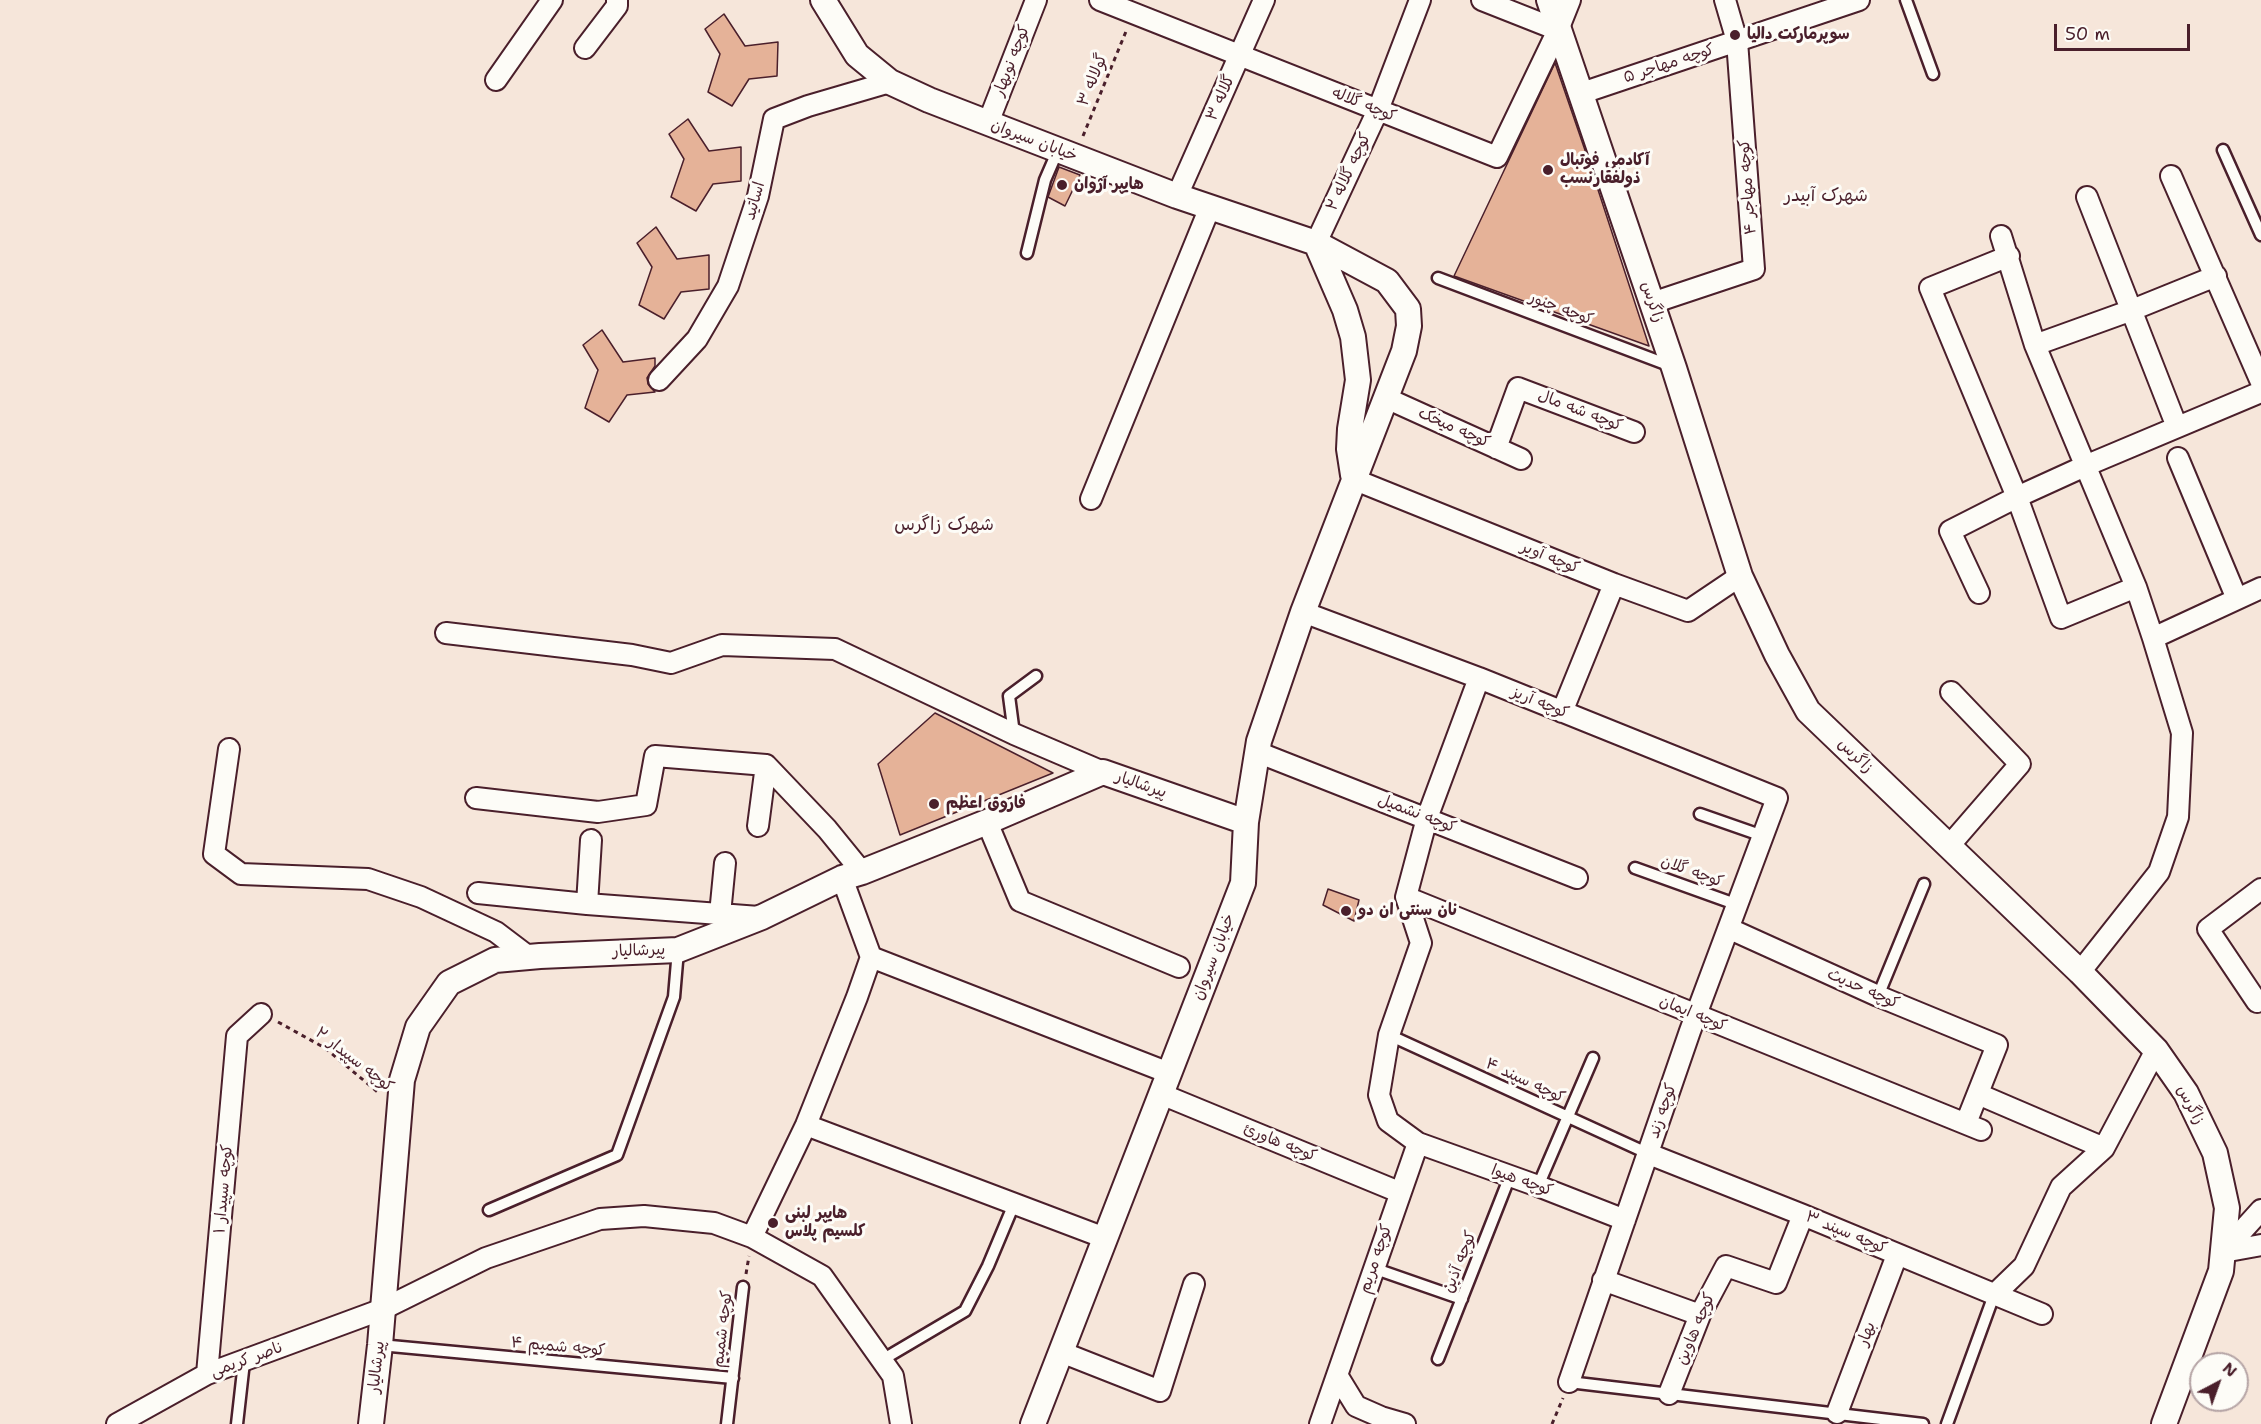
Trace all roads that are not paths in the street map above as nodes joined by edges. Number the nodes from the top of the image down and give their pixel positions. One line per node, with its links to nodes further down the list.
1 (552, 0): 19 (street)
2 (617, 0): 16 (street)
3 (823, 0): 20 (street, خیابان سیروان)
4 (1036, 0): 23 (street, کوچه نوبهار)
5 (1100, 0): 17 (street, کوچه گلاله)
6 (1264, 0): 17 (street, گلاله ۳)
7 (1420, 0): 22 (street, کوچه گلاله ۲)
8 (1482, 0): 14 (street)
9 (1549, 0): 14 (street, زاگرس)
10 (1570, 0): 14 (street)
11 (1725, 0): 15 (street, کوچه مهاجر ۴)
12 (1858, 0): 15 (street, کوچه مهاجر ۵)
13 (1906, 0): 18 (lane)
14 (1558, 30): 21 (street, زاگرس); 22 (street, کوچه گلاله)
15 (1737, 41): 21 (street, کوچه مهاجر ۵); 37 (street, کوچه مهاجر ۴)
16 (585, 48)
17 (1240, 55): 22 (street, کوچه گلاله); 27 (street, گلاله ۳)
18 (1933, 74)
19 (496, 80)
20 (890, 82): 23 (street, خیابان سیروان); 41 (street, اساتید)
21 (1582, 93): 37 (street, زاگرس)
22 (1378, 110): 32 (street, کوچه گلاله ۲)
23 (988, 123): 25 (street, خیابان سیروان)
24 (2223, 150): 31 (lane)
25 (1066, 153): 27 (street, خیابان سیروان); 33 (lane)
26 (2171, 176): 35 (street)
27 (1177, 196): 29 (street, خیابان سیروان)
28 (2087, 197): 38 (street)
29 (1210, 207): 32 (street, خیابان سیروان); 53 (street)
30 (2001, 236): 34 (street)
31 (2261, 236)
32 (1316, 243): 44 (street, خیابان سیروان); 51 (street, خیابان سیروان)
33 (1027, 253)
34 (2009, 256): 39 (street); 52 (street)
35 (2216, 276): 38 (street); 42 (street)
36 (1438, 278): 40 (lane, کوچه چنور)
37 (1652, 303): 40 (street, زاگرس)
38 (2132, 310): 39 (street); 45 (street)
39 (2035, 345): 50 (street)
40 (1674, 368): 54 (street, زاگرس)
41 (659, 380)
42 (2261, 382)
43 (2261, 392): 45 (street)
44 (1386, 398): 47 (street, کوچه میخک); 51 (street, خیابان سیروان)
45 (2177, 427): 50 (street)
46 (1634, 432): 47 (street, کوچه شه مال)
47 (1496, 448): 49 (street, کوچه میخک)
48 (2178, 458): 59 (street)
49 (1521, 459)
50 (2085, 466): 52 (street); 56 (street)
51 (1353, 479): 55 (street, کوچه آویر); 60 (street, خیابان سیروان)
52 (2017, 496): 56 (street); 58 (street)
53 (1091, 500)
54 (1740, 576): 55 (street, کوچه آویر); 81 (street, زاگرس)
55 (1614, 584): 66 (street)
56 (2136, 587): 62 (street)
57 (2261, 588): 59 (street)
58 (1979, 593)
59 (2238, 599): 62 (street)
60 (1303, 612): 64 (street, کوچه آریز); 69 (street, خیابان سیروان)
61 (446, 633): 67 (street)
62 (2153, 638): 99 (street)
63 (1036, 676): 67 (lane)
64 (1479, 678): 66 (street, کوچه آریز); 75 (street)
65 (1951, 692): 81 (street)
66 (1562, 712): 73 (street, کوچه آریز)
67 (1014, 734): 71 (street)
68 (229, 749): 96 (street)
69 (1257, 752): 75 (street, کوچه نشمیل); 77 (street, خیابان سیروان)
70 (766, 765): 72 (street); 78 (street); 84 (street)
71 (1103, 772): 76 (street, پیرشالیار); 77 (street, پیرشالیار)
72 (476, 798)
73 (1777, 798): 79 (street, کوچه زند)
74 (1700, 814): 79 (lane)
75 (1428, 818): 85 (street, کوچه نشمیل); 89 (street)
76 (987, 822): 84 (street, پیرشالیار); 98 (street)
77 (1246, 822): 107 (street, خیابان سیروان)
78 (758, 826)
79 (1763, 836): 91 (street, کوچه زند)
80 (591, 840): 90 (street)
81 (1949, 846): 99 (street, زاگرس)
82 (725, 863): 92 (street)
83 (1635, 868): 91 (lane, کوچه گلان)
84 (852, 875): 93 (street, پیرشالیار); 97 (street)
85 (1577, 878)
86 (1924, 884): 100 (lane)
87 (2261, 889): 101 (street)
88 (478, 893): 90 (street)
89 (1406, 897): 103 (street, کوچه ایمان); 104 (street, کوچه هیوا)
90 (587, 904): 92 (street)
91 (1738, 905): 94 (street, کوچه زند)
92 (720, 914): 93 (street)
93 (762, 917): 95 (street, پیرشالیار)
94 (1730, 929): 100 (street, کوچه حدیث); 103 (street, کوچه زند)
95 (678, 950): 96 (street, پیرشالیار); 118 (lane)
96 (529, 957): 133 (street, پیرشالیار)
97 (871, 957): 107 (street, کوچه هاورئ); 110 (street)
98 (1179, 967)
99 (2080, 972): 105 (street, زاگرس)
100 (1878, 996): 108 (street, کوچه حدیث)
101 (2261, 1000)
102 (261, 1014): 141 (street, کوچه سپیدار ۱)
103 (1696, 1016): 108 (street, کوچه ایمان); 113 (street, کوچه زند)
104 (1389, 1035): 109 (lane, کوچه سپند ۴); 111 (street, کوچه هیوا)
105 (2156, 1050): 112 (street); 125 (street, زاگرس)
106 (1593, 1058): 109 (lane)
107 (1165, 1083): 116 (street, کوچه هاورئ); 123 (street, خیابان سیروان)
108 (1978, 1094): 112 (street)
109 (1568, 1116): 113 (lane, کوچه سپند ۴); 115 (lane)
110 (806, 1125): 117 (street); 122 (street)
111 (1418, 1143): 114 (street, کوچه هیوا); 116 (street, کوچه مریم)
112 (2104, 1148): 131 (street)
113 (1649, 1154): 120 (street, کوچه سپند ۳); 121 (street, کوچه زند)
114 (1510, 1176): 115 (street, کوچه هیوا); 132 (lane, کوچه آذین)
115 (1539, 1186): 121 (street, کوچه هیوا)
116 (1399, 1192): 127 (street, کوچه مریم)
117 (1014, 1204): 123 (street); 139 (lane)
118 (489, 1210)
119 (2261, 1210): 125 (street)
120 (1803, 1215): 126 (street, کوچه سپند ۳); 135 (street, کوچه هاوین)
121 (1625, 1220): 128 (street, کوچه زند)
122 (752, 1237): 133 (street, ناصر کریمی); 139 (street, ناصر کریمی)
123 (1105, 1238): 137 (street, خیابان سیروان)
124 (2261, 1246): 125 (street)
125 (2223, 1252): 157 (street, زاگرس)
126 (1897, 1255): 131 (street, کوچه سپند ۳); 146 (street, بهار)
127 (1373, 1268): 132 (lane); 142 (street, کوچه مریم)
128 (1603, 1280): 135 (street); 144 (street, کوچه زند)
129 (1194, 1284): 137 (street)
130 (743, 1287): 143 (lane, کوچه شمیم)
131 (1994, 1295): 134 (street, کوچه سپند ۳); 156 (lane)
132 (1462, 1299): 138 (lane, کوچه آذین)
133 (383, 1309): 136 (street, پیرشالیار); 140 (street, ناصر کریمی)
134 (2042, 1314)
135 (1700, 1315): 145 (street, کوچه هاوین)
136 (380, 1345): 143 (lane, کوچه شمیم ۴); 149 (street, پیرشالیار)
137 (1061, 1352): 152 (street, خیابان سیروان)
138 (1438, 1359)
139 (882, 1360): 151 (street, ناصر کریمی)
140 (244, 1362): 141 (street, ناصر کریمی); 148 (lane)
141 (207, 1374): 147 (street, ناصر کریمی)
142 (1336, 1375): 153 (street, کوچه مریم); 154 (street)
143 (733, 1378): 150 (lane, کوچه شمیم)
144 (1569, 1382): 145 (lane)
145 (1669, 1394): 146 (lane)
146 (1837, 1413): 155 (lane)
147 (117, 1424)
148 (237, 1424)
149 (371, 1424)
150 (727, 1424)
151 (901, 1424)
152 (1033, 1424)
153 (1320, 1424)
154 (1406, 1424)
155 (1923, 1424)
156 (1947, 1424)
157 (2164, 1424)

